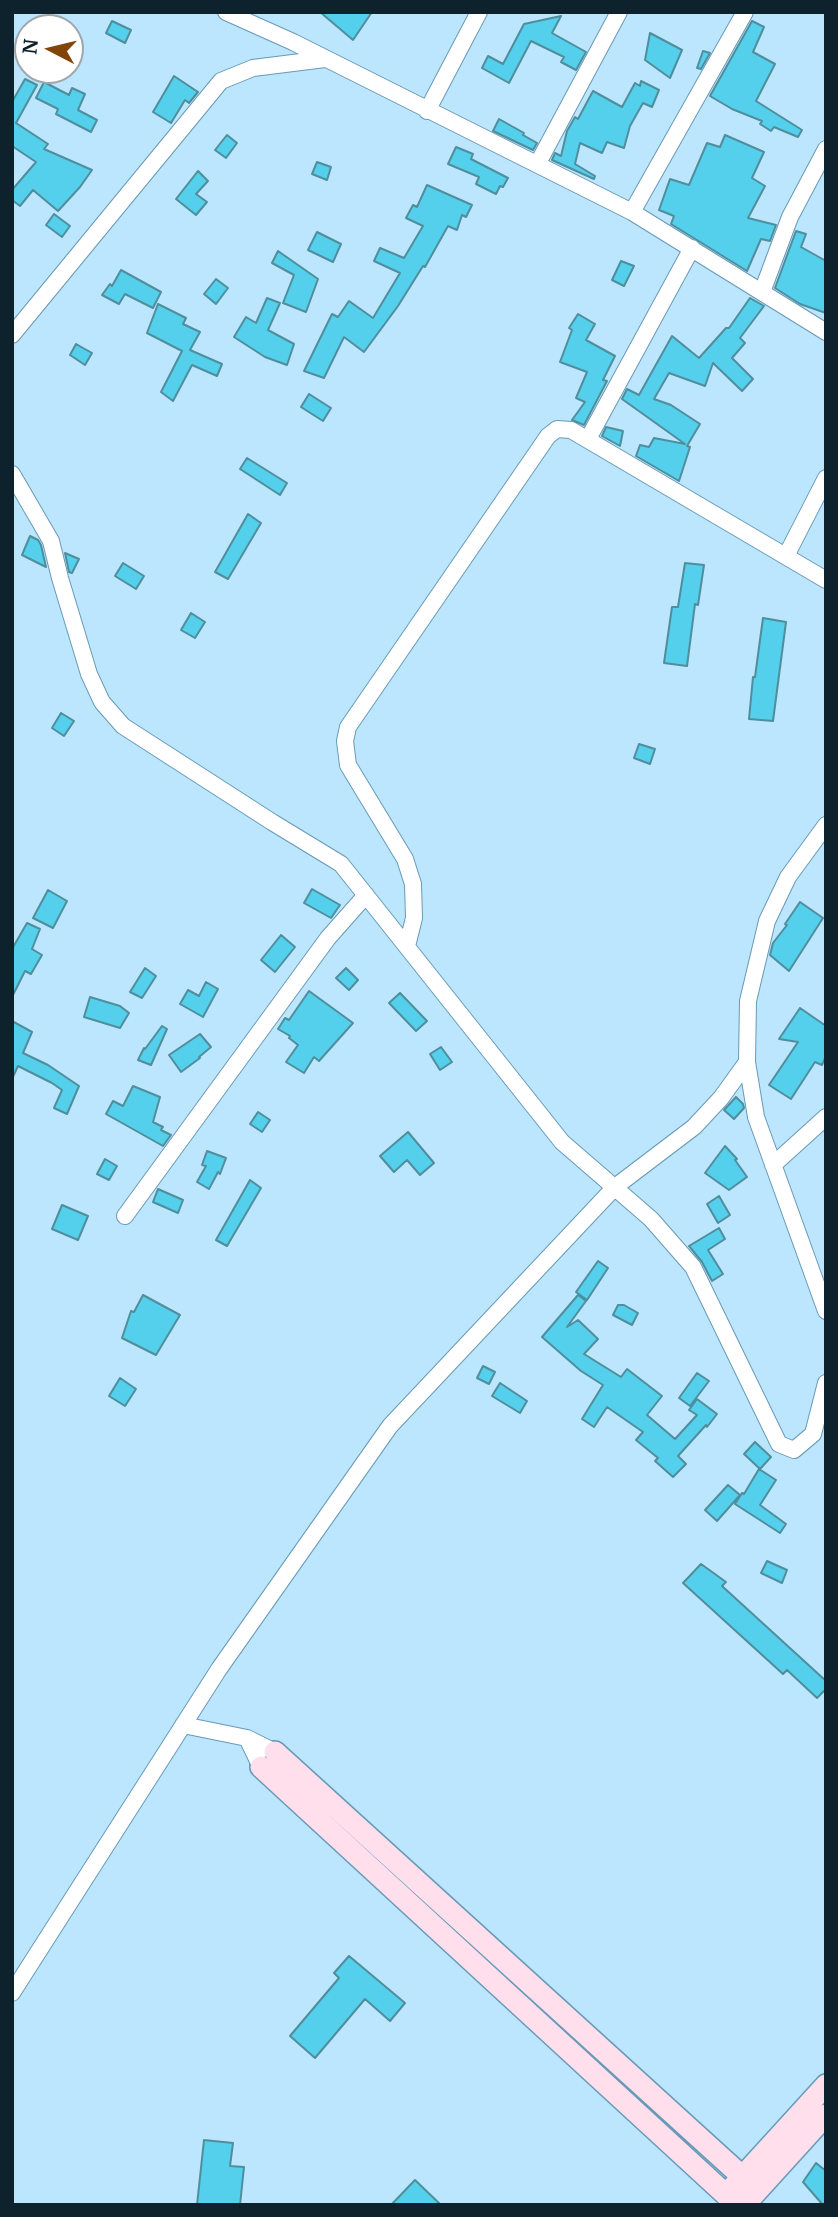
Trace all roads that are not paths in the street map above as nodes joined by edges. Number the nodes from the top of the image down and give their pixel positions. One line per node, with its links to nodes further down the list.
1 (226, 12): 5 (street)
2 (479, 12): 6 (street)
3 (619, 12): 8 (street)
4 (745, 12): 9 (street)
5 (325, 59): 6 (street); 13 (street)
6 (427, 111): 8 (street)
7 (826, 149): 11 (street)
8 (538, 163): 9 (street)
9 (632, 212): 10 (street)
10 (692, 248): 11 (street); 14 (street)
11 (762, 292): 12 (street)
12 (826, 332)
13 (12, 335)
14 (588, 439): 17 (street); 21 (street)
15 (12, 474): 20 (street)
16 (826, 478): 17 (street)
17 (786, 556): 18 (street)
18 (826, 580)
19 (826, 825): 22 (street)
20 (366, 895): 21 (street); 26 (street)
21 (407, 946): 25 (street)
22 (747, 1062): 24 (street); 25 (street)
23 (826, 1117): 24 (street)
24 (773, 1165): 27 (street)
25 (615, 1187): 29 (street); 30 (street)
26 (125, 1216)
27 (820, 1277): 28 (street)
28 (826, 1311)
29 (826, 1383)
30 (183, 1725): 31 (street); 32 (street)
31 (268, 1760): 35 (street)
32 (12, 1993)
33 (826, 2085): 35 (street)
34 (826, 2115): 35 (street)
35 (742, 2197)

